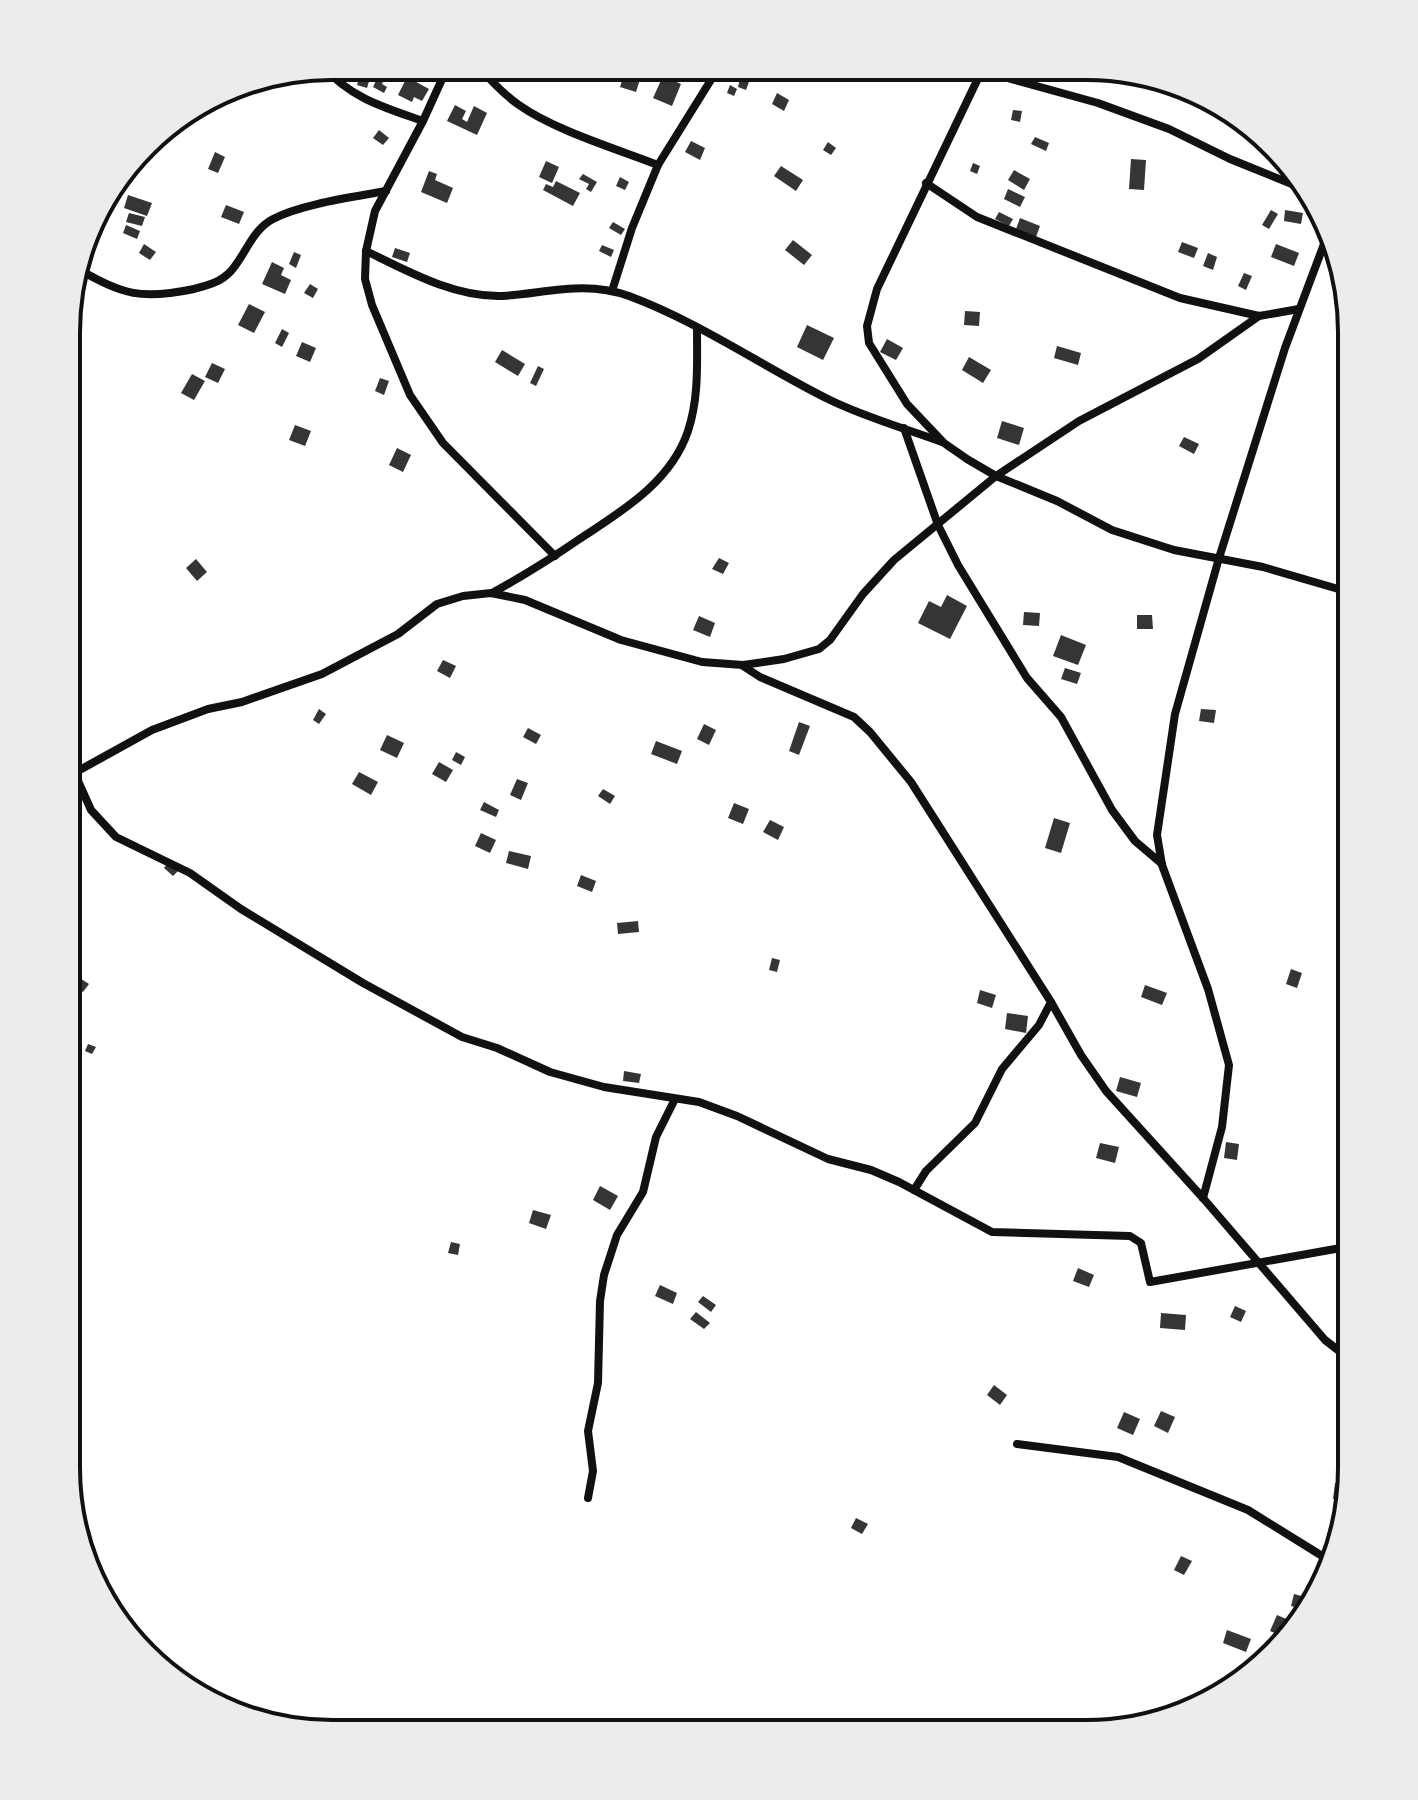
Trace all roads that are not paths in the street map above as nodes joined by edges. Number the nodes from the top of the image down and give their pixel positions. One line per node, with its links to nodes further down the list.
1 (338, 80): 7 (street)
2 (442, 80): 7 (street)
3 (490, 80): 8 (street)
4 (711, 80): 8 (street)
5 (978, 80): 9 (street)
6 (1018, 80): 10 (street)
7 (423, 121): 11 (street)
8 (658, 165): 15 (street)
9 (926, 183): 17 (street); 20 (street)
10 (1289, 183)
11 (386, 191): 13 (street); 14 (street)
12 (1323, 247): 16 (street)
13 (366, 251): 15 (street); 23 (street)
14 (87, 274)
15 (612, 291): 18 (street)
16 (1299, 309): 17 (street); 24 (street)
17 (1259, 316): 21 (street)
18 (697, 328): 19 (street); 23 (street)
19 (904, 428): 20 (street); 22 (street)
20 (944, 443): 21 (street)
21 (996, 476): 22 (street); 24 (street)
22 (938, 525): 27 (street); 30 (street)
23 (555, 556): 26 (street)
24 (1219, 558): 25 (street); 30 (street)
25 (1338, 589)
26 (491, 593): 27 (street); 28 (street)
27 (743, 665): 31 (street)
28 (80, 769)
29 (80, 791): 32 (street)
30 (1162, 865): 34 (street)
31 (1051, 1002): 33 (street); 34 (street)
32 (675, 1099): 33 (street); 39 (street)
33 (914, 1190): 36 (street)
34 (1203, 1198): 36 (street)
35 (1337, 1249): 36 (street)
36 (1258, 1264): 37 (street)
37 (1337, 1349)
38 (1017, 1444): 40 (street)
39 (588, 1498)
40 (1322, 1556)

